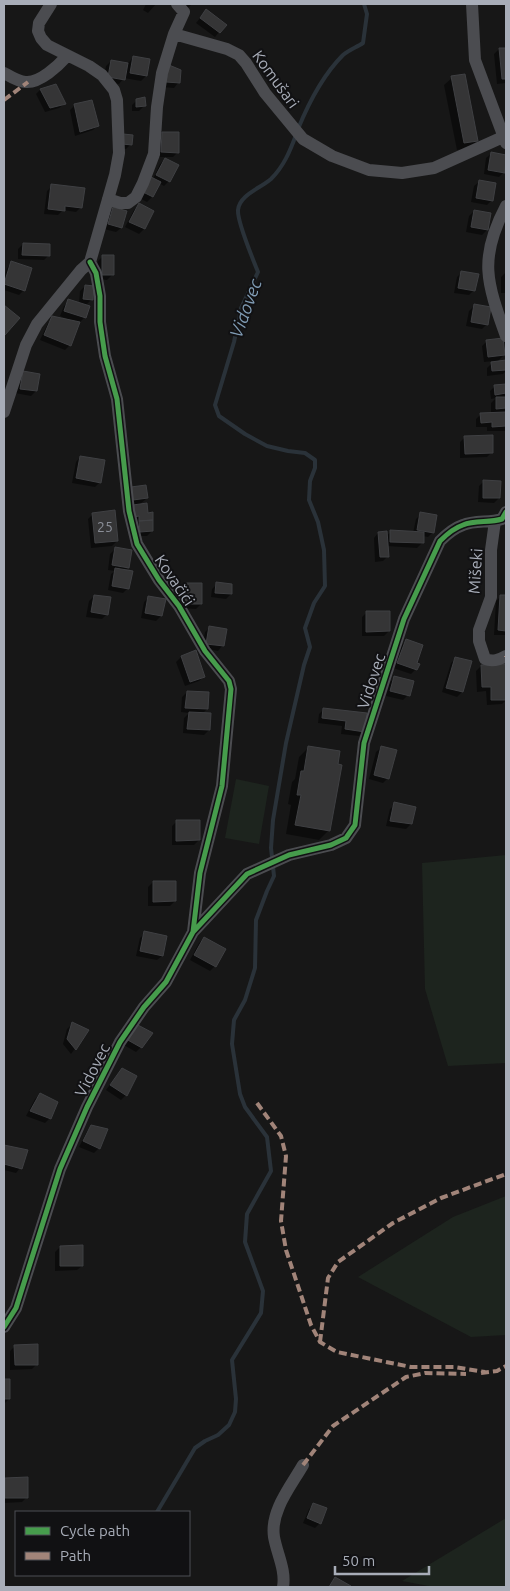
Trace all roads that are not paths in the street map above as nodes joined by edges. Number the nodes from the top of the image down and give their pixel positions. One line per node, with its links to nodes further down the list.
1 (52, 4): 5 (street)
2 (177, 4): 4 (street)
3 (472, 4): 7 (street)
4 (174, 34): 7 (street, Komušari); 8 (street)
5 (67, 56): 6 (street); 8 (street)
6 (4, 73)
7 (505, 140)
8 (108, 199): 10 (street)
9 (506, 206): 11 (street)
10 (90, 262): 12 (street); 16 (street, Kovačići)
11 (506, 336)
12 (4, 412)
13 (506, 512): 14 (street)
14 (495, 521): 15 (street, Mišeki); 16 (street, Vidovec)
15 (506, 656)
16 (193, 932): 17 (street, Vidovec)
17 (4, 1327)
18 (303, 1465): 19 (street)
19 (283, 1587)

